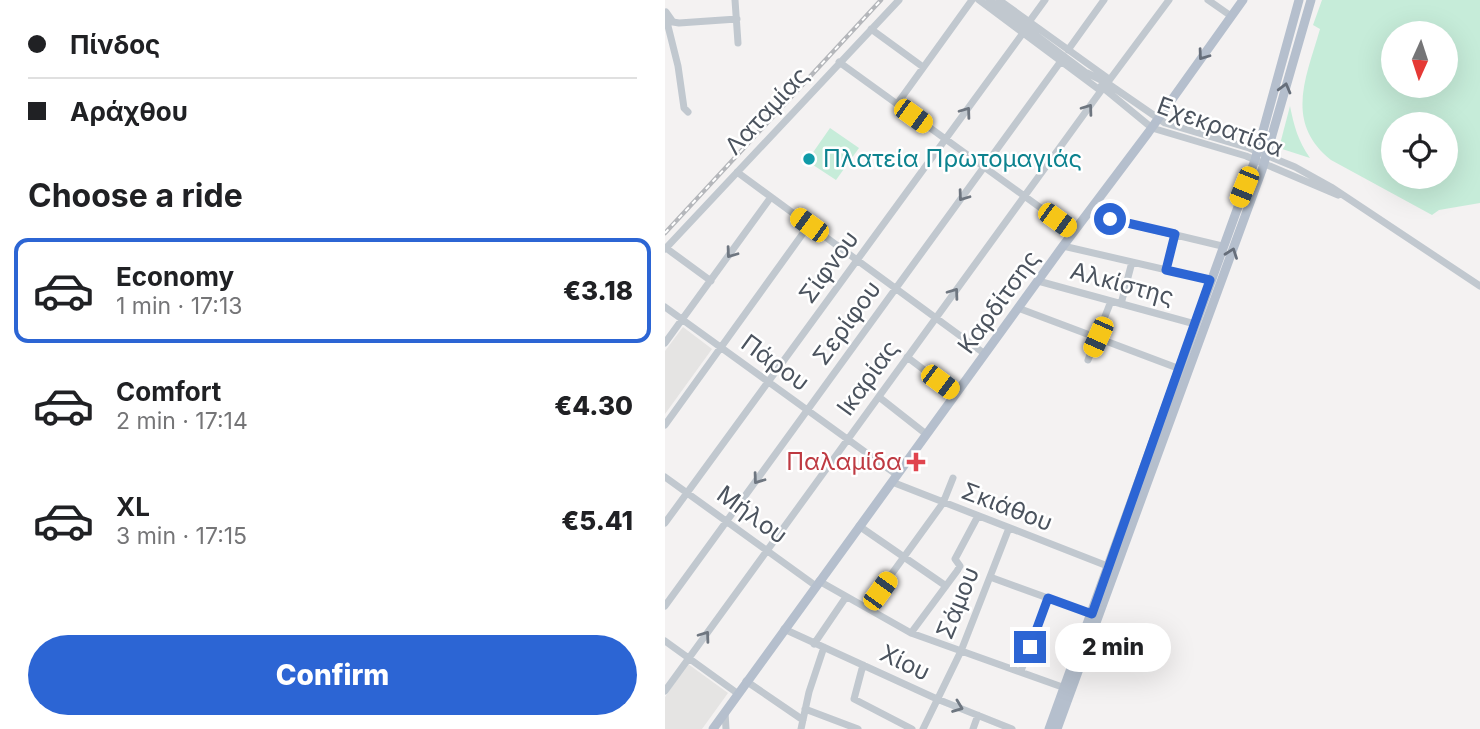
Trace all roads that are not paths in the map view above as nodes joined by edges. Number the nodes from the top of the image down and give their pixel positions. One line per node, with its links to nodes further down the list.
1 (736, 0): 16 (street)
2 (898, 0): 18 (street, Λαταμίας)
3 (972, 0): 24 (street)
4 (979, 0): 19 (street)
5 (989, 0): 25 (street, Εχεκρατίδα)
6 (999, 0): 17 (street)
7 (1045, 0): 17 (street)
8 (1104, 0): 21 (street)
9 (1169, 0): 25 (street, Ικαρίας)
10 (1208, 0): 15 (street)
11 (1243, 0): 15 (main road, Καρδίτσης)
12 (1299, 0): 30 (main road)
13 (1311, 0): 30 (main road, one-way to 13)
14 (665, 12): 16 (street); 27 (street)
15 (1231, 16): 28 (main road, Καρδίτσης, one-way to 28)
16 (737, 19): 20 (street)
17 (1029, 22): 21 (street)
18 (871, 29): 23 (street, Λαταμίας); 24 (street)
19 (1023, 33): 22 (street); 29 (street, Σίφνου, one-way to 19)
20 (738, 43)
21 (1068, 50): 25 (street)
22 (1061, 61): 25 (street); 31 (street, Σερίφου)
23 (839, 62): 26 (street); 32 (street, Λαταμίας)
24 (923, 67): 26 (street)
25 (1105, 85): 28 (street, Εχεκρατίδα); 33 (street, Ικαρίας, one-way to 25)
26 (897, 104): 29 (street)
27 (688, 113)
28 (1155, 123): 30 (street, Εχεκρατίδα); 35 (main road, Καρδίτσης)
29 (946, 139): 31 (street); 42 (street, Σίφνου)
30 (1261, 157): 40 (main road); 48 (street, Εχεκρατίδα); 83 (main road, one-way to 30)
31 (984, 167): 33 (street); 49 (street, Σερίφου, one-way to 49)
32 (737, 172): 34 (street); 41 (street, Λαταμίας)
33 (1024, 196): 37 (street); 54 (street, Ικαρίας, one-way to 33)
34 (771, 197): 36 (street); 46 (street, one-way to 46)
35 (1088, 214): 37 (main road, Καρδίτσης); 38 (street)
36 (809, 225): 42 (street); 59 (street)
37 (1074, 232): 39 (main road, Καρδίτσης)
38 (1175, 234): 40 (street); 44 (street)
39 (1063, 246): 43 (street); 47 (main road, Καρδίτσης)
40 (1222, 246): 45 (main road)
41 (666, 249): 46 (street)
42 (857, 260): 49 (street); 64 (street, Σίφνου)
43 (1132, 262): 44 (street); 51 (street)
44 (1166, 270): 45 (street)
45 (1210, 280): 56 (main road)
46 (711, 281): 55 (street)
47 (1038, 281): 50 (street, Αλκίστης); 53 (main road, Καρδίτσης)
48 (1480, 286)
49 (897, 288): 54 (street); 67 (street, Σερίφου)
50 (1111, 301): 51 (street, Αλκίστης); 57 (street)
51 (1121, 304): 56 (street, Αλκίστης)
52 (665, 307): 55 (street, Πάρου)
53 (1018, 308): 57 (street); 60 (main road, Καρδίτσης)
54 (936, 318): 60 (street); 61 (street, Ικαρίας)
55 (682, 320): 58 (street); 59 (street, Πάρου)
56 (1195, 324): 63 (main road)
57 (1098, 337): 62 (street); 63 (street)
58 (665, 343)
59 (720, 347): 64 (street, Πάρου); 68 (street)
60 (985, 354): 65 (main road, Καρδίτσης)
61 (907, 357): 65 (street); 66 (street, Ικαρίας)
62 (1088, 360)
63 (1180, 369): 83 (main road)
64 (768, 382): 67 (street, Πάρου); 74 (street, Σίφνου)
65 (957, 394): 69 (main road, Καρδίτσης)
66 (879, 397): 69 (street); 70 (street, Ικαρίας)
67 (807, 410): 70 (street, Πάρου); 77 (street, Σερίφου, one-way to 77)
68 (665, 425)
69 (926, 434): 72 (main road, Καρδίτσης)
70 (848, 439): 72 (street, Πάρου); 81 (street, Ικαρίας)
71 (665, 477): 74 (street, Μήλου)
72 (895, 478): 75 (street, Σκιάθου); 79 (main road, Καρδίτσης)
73 (953, 478): 75 (street)
74 (687, 493): 77 (street, Μήλου); 78 (street, Σίφνου)
75 (943, 503): 76 (street, Σκιάθου); 82 (street)
76 (978, 516): 80 (street, Σκιάθου); 86 (street)
77 (727, 521): 81 (street, Μήλου); 89 (street, Σερίφου)
78 (665, 523)
79 (859, 526): 82 (street); 85 (main road, Καρδίτσης)
80 (1009, 528): 83 (street, Σκιάθου); 84 (street, Σάμου)
81 (767, 550): 85 (street, Μήλου); 98 (street, Ικαρίας, one-way to 81)
82 (905, 557): 86 (street); 90 (street)
83 (1113, 568): 91 (main road); 119 (main road)
84 (990, 577): 88 (street); 97 (street, Σάμου)
85 (818, 583): 87 (street, Μήλου); 92 (main road, Καρδίτσης)
86 (946, 586): 93 (street)
87 (846, 597): 90 (street, Μήλου); 95 (street)
88 (1048, 598): 91 (street); 100 (street)
89 (665, 606)
90 (867, 608): 93 (street, Μήλου)
91 (1092, 614): 102 (main road)
92 (784, 629): 95 (street, Χίου); 101 (main road, Καρδίτσης)
93 (911, 633): 97 (street, Μήλου)
94 (665, 641): 98 (street)
95 (814, 643): 96 (street, Χίου)
96 (824, 647): 99 (street, Χίου); 106 (street)
97 (961, 651): 100 (street, Μήλου); 105 (street, Σάμου)
98 (689, 658): 103 (street, Ικαρίας); 104 (street)
99 (863, 665): 105 (street, Χίου); 114 (street)
100 (1021, 671): 102 (street, Μήλου)
101 (746, 681): 104 (main road, Καρδίτσης); 109 (street)
102 (1065, 688): 118 (main road)
103 (665, 691)
104 (737, 694): 107 (main road, Καρδίτσης)
105 (937, 699): 108 (street, Χίου, one-way to 108); 115 (street, Σάμου)
106 (805, 709): 109 (street); 113 (street)
107 (725, 712): 110 (main road, Καρδίτσης); 111 (street)
108 (978, 715): 116 (street); 117 (street, Χίου)
109 (803, 720): 112 (street)
110 (713, 729)
111 (726, 729)
112 (801, 729)
113 (858, 729)
114 (912, 729)
115 (923, 729)
116 (973, 729)
117 (1012, 729)
118 (1049, 729)
119 (1057, 729)

